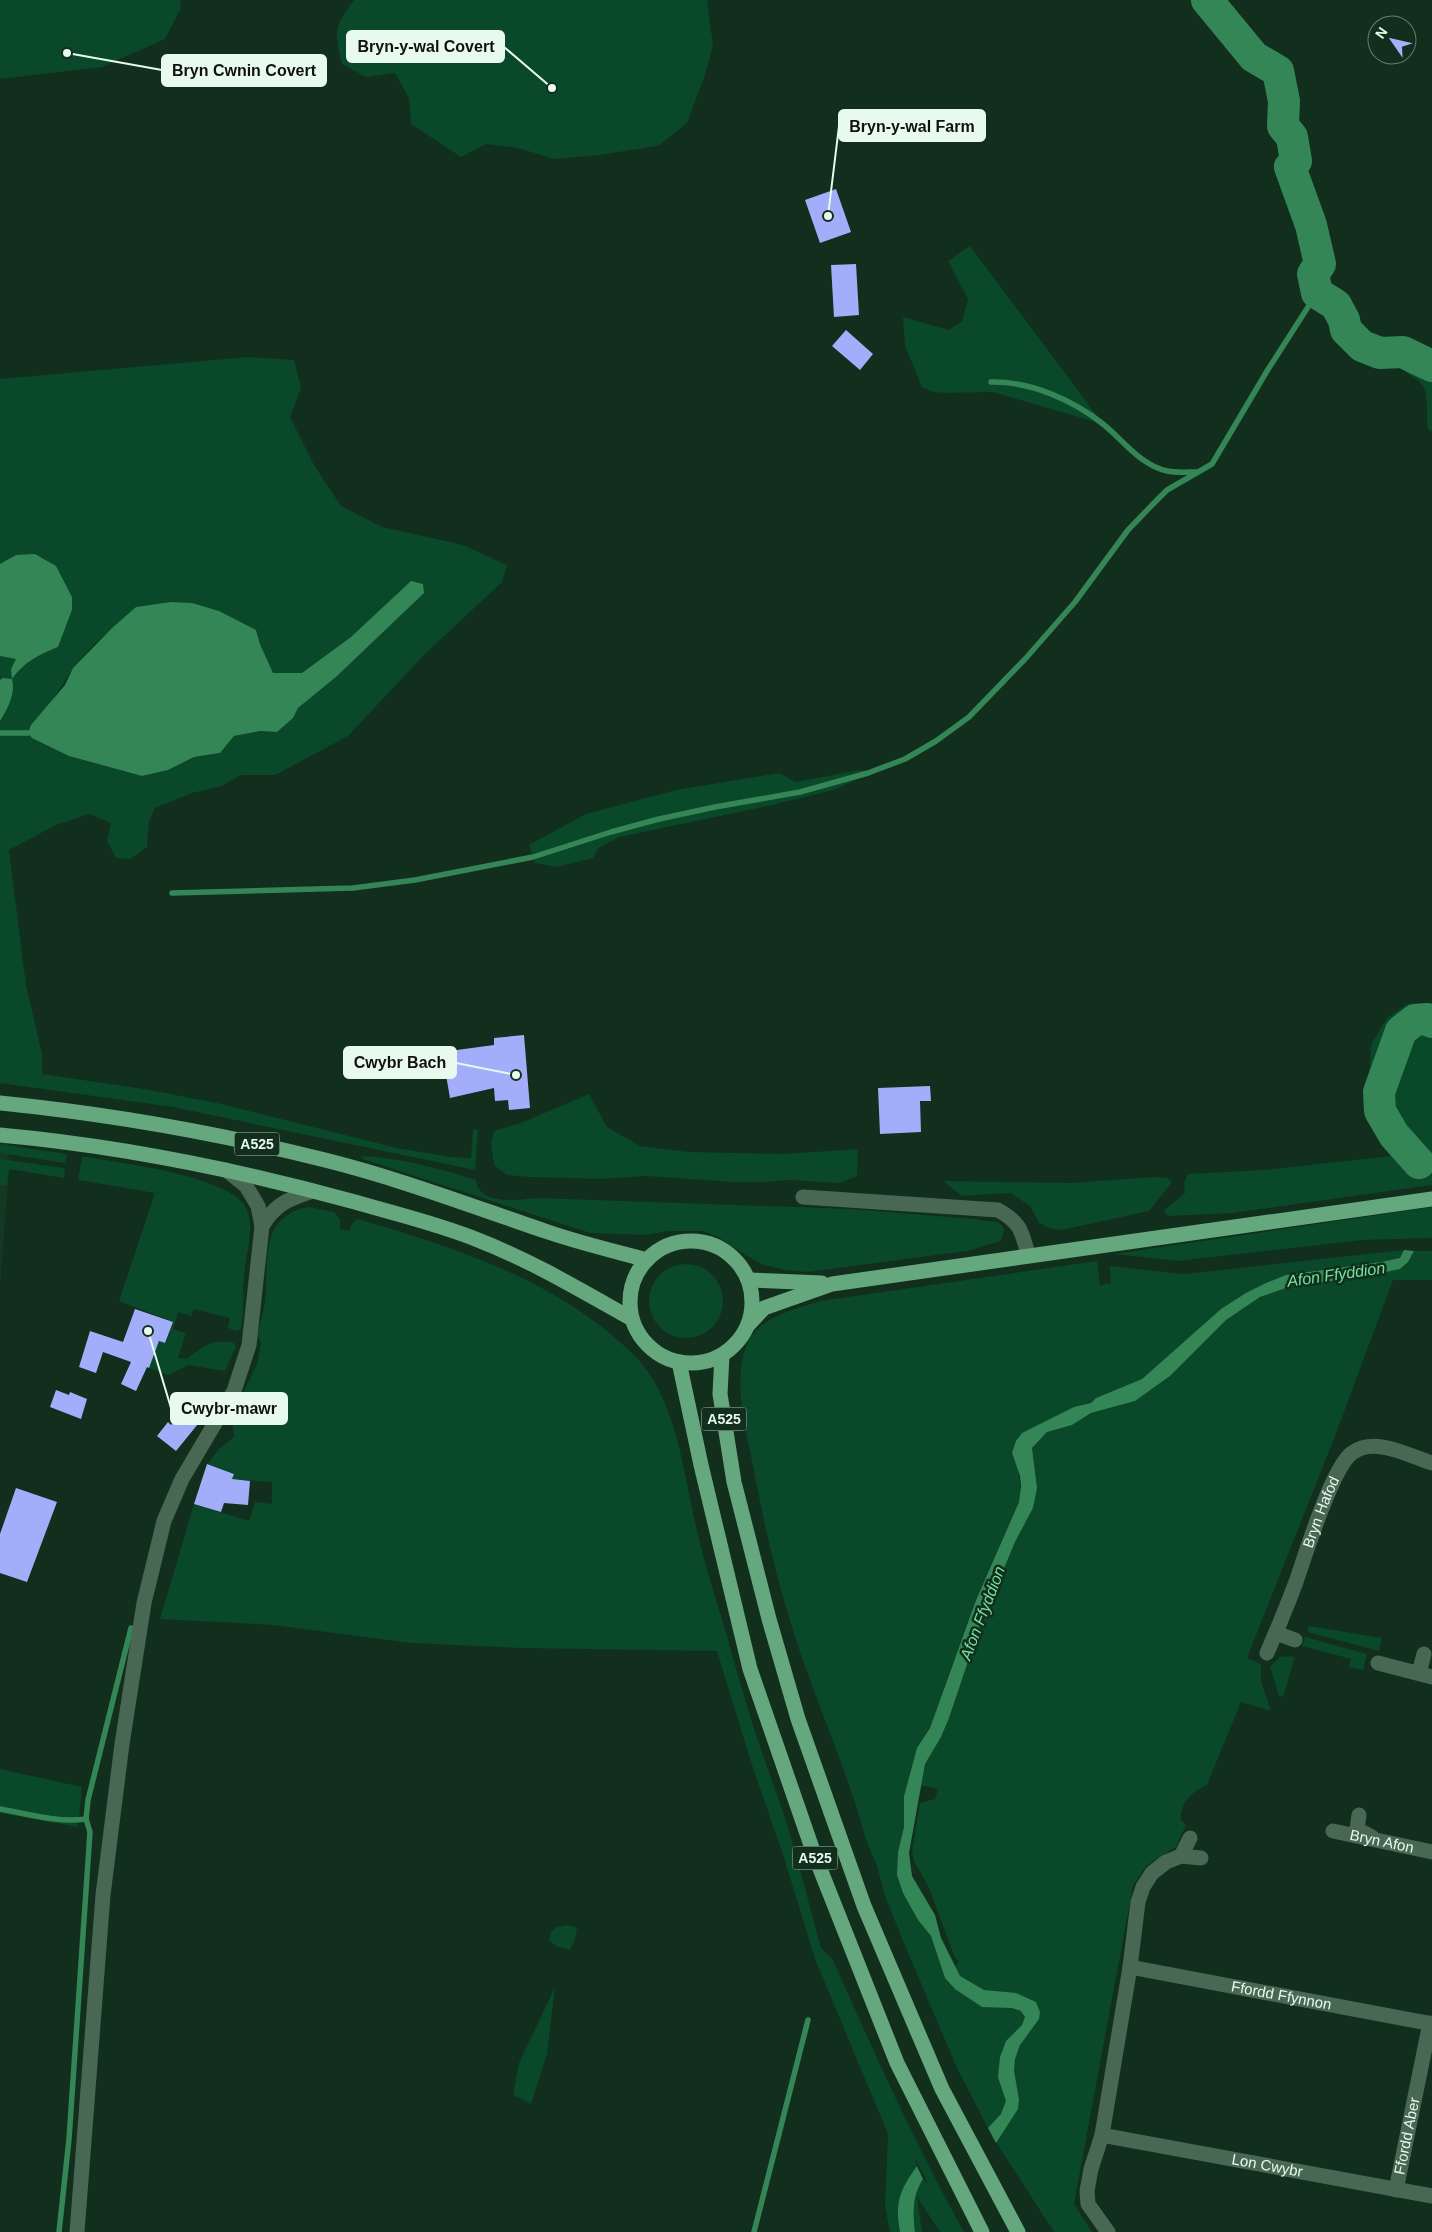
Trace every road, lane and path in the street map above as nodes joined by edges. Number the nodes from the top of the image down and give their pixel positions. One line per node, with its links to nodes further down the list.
1 (0, 1103): 9 (main road, A525)
2 (0, 1135): 3 (main road, A525)
3 (226, 1170): 4 (main road, A525); 7 (street)
4 (314, 1191): 7 (street); 12 (main road, A525)
5 (803, 1197): 8 (street)
6 (1432, 1199): 8 (main road)
7 (262, 1226): 35 (street)
8 (1028, 1255): 11 (main road)
9 (647, 1260): 10 (main road); 12 (main road)
10 (749, 1280): 11 (main road); 13 (main road)
11 (832, 1284): 13 (main road)
12 (632, 1319): 15 (main road)
13 (748, 1325): 14 (main road)
14 (722, 1355): 15 (main road); 37 (main road, A525)
15 (679, 1362): 36 (main road, A525)
16 (1432, 1463): 17 (street, Bryn Hafod)
17 (1276, 1633): 18 (street); 19 (street, Bryn Hafod)
18 (1295, 1640)
19 (1267, 1653)
20 (1424, 1654): 22 (street)
21 (1378, 1663): 22 (street)
22 (1425, 1675)
23 (1358, 1815): 26 (street)
24 (1333, 1831): 26 (street, Bryn Afon)
25 (1190, 1838): 28 (street)
26 (1375, 1840): 27 (street, Bryn Afon)
27 (1432, 1852)
28 (1181, 1856): 29 (street); 30 (street)
29 (1201, 1858)
30 (1130, 1967): 31 (street, Ffordd Ffynnon); 32 (street)
31 (1431, 2024): 33 (street, Ffordd Aber)
32 (1102, 2135): 33 (street, Lon Cwybr); 38 (street)
33 (1396, 2190): 34 (street, Lon Cwybr)
34 (1432, 2196)
35 (77, 2232)
36 (982, 2232)
37 (1018, 2232)
38 (1108, 2232)

